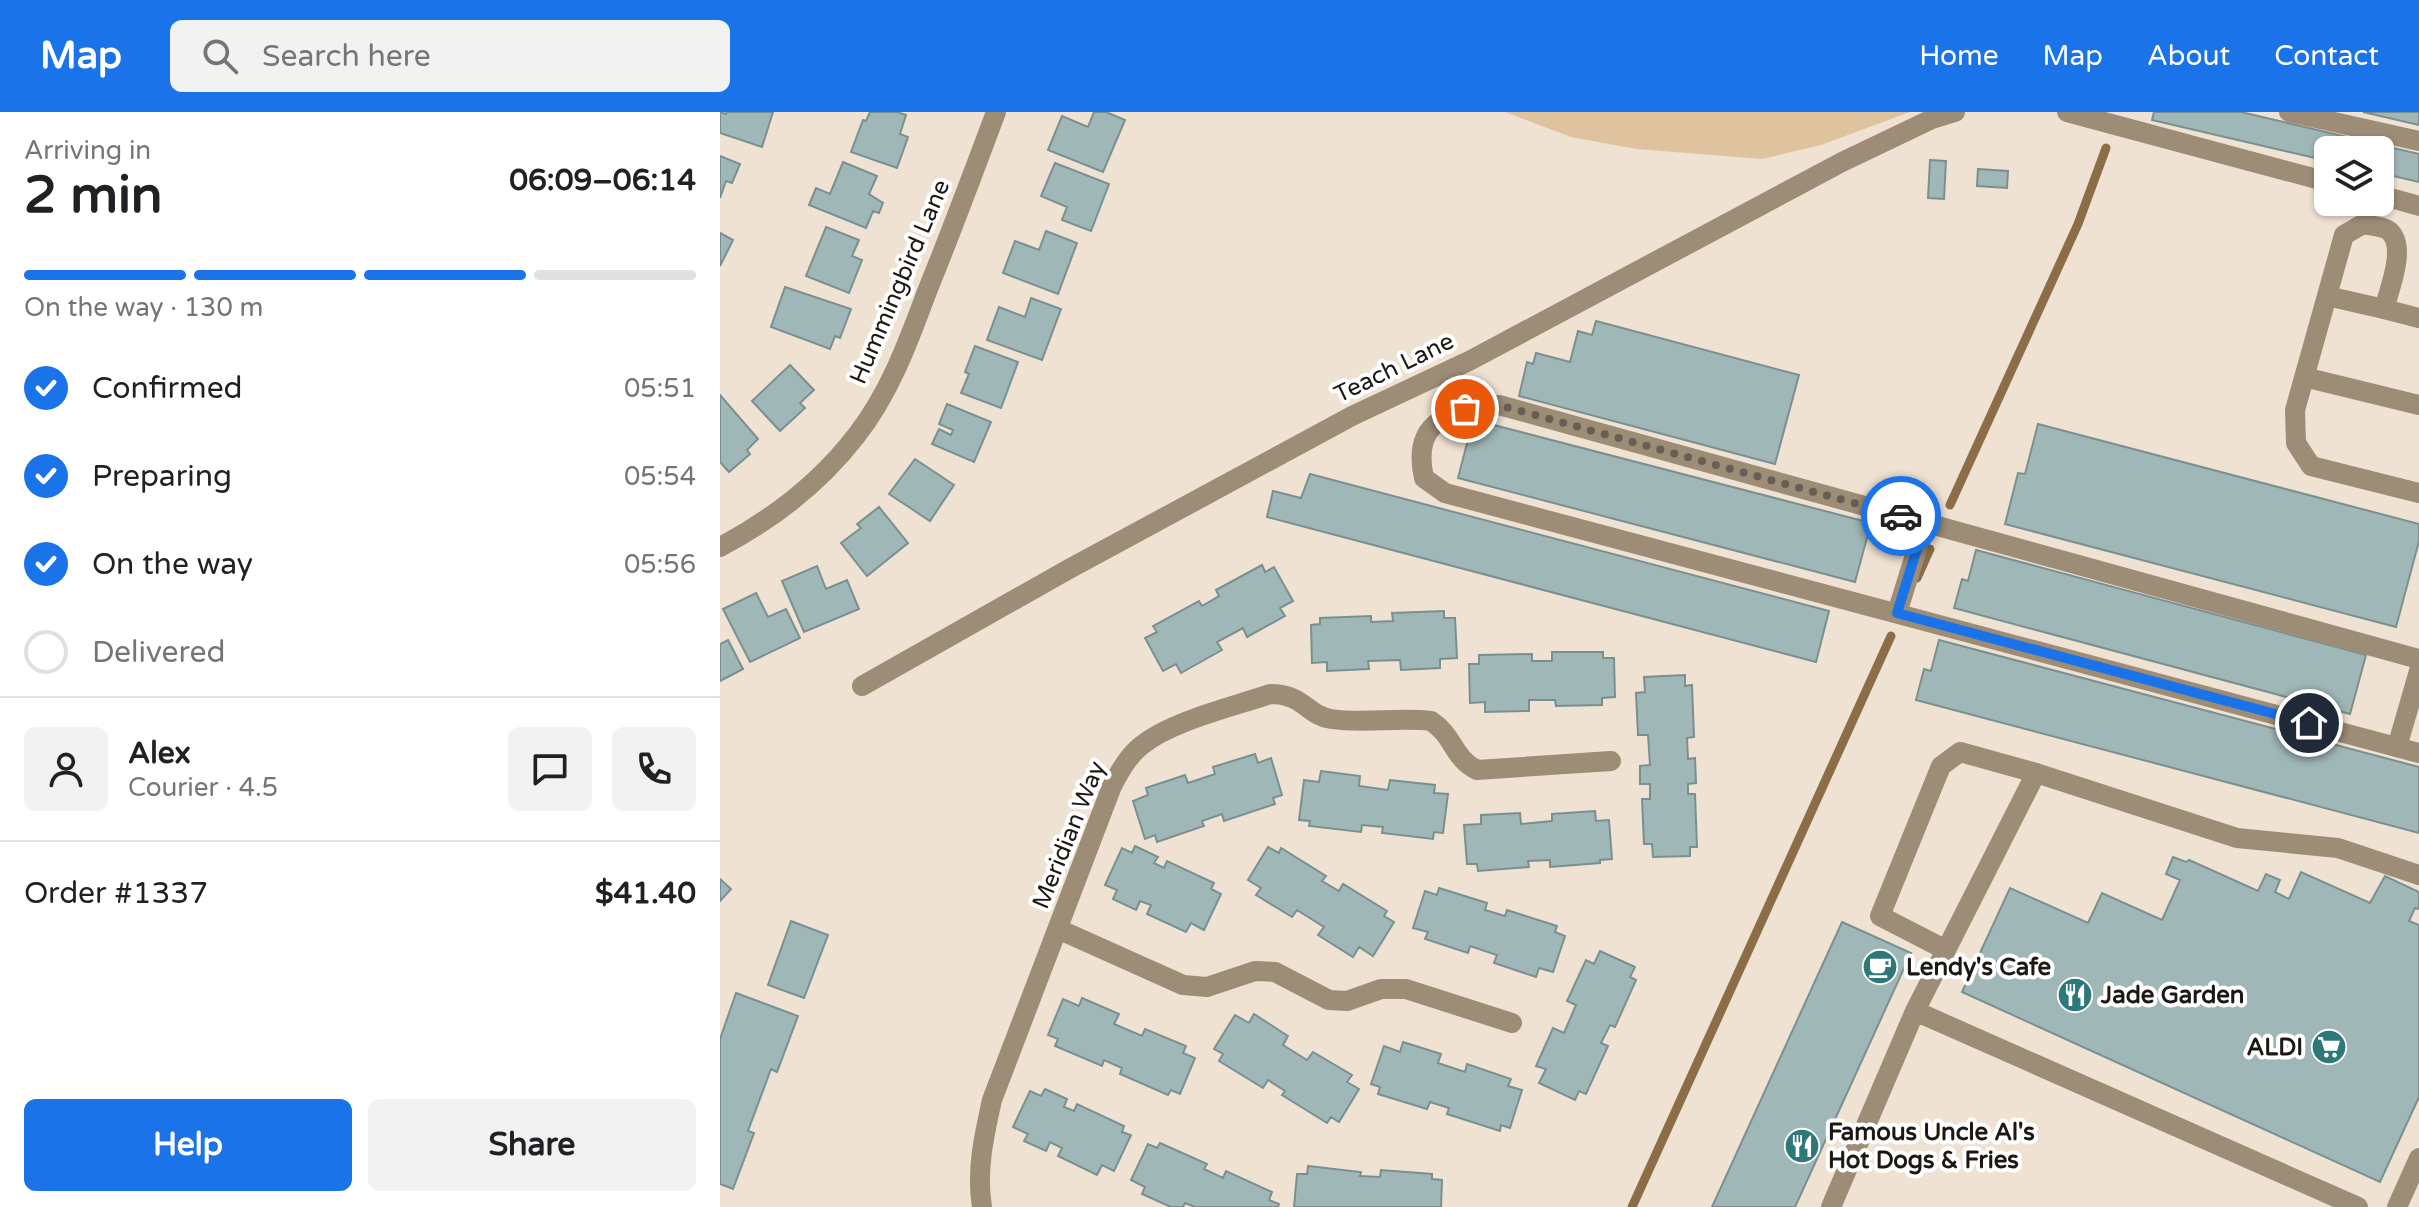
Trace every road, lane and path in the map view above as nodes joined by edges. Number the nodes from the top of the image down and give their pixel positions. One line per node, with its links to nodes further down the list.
1 (996, 112): 16 (street, Hummingbird Lane)
2 (1955, 112): 20 (street, Teach Lane)
3 (2067, 112): 6 (street)
4 (2289, 112): 5 (street)
5 (2419, 141)
6 (2314, 178)
7 (2394, 199): 8 (street)
8 (2419, 206)
9 (2327, 296): 10 (street); 10 (street); 12 (street)
10 (2384, 309): 11 (street)
11 (2419, 318)
12 (2304, 377): 13 (street); 14 (street)
13 (2419, 405)
14 (2419, 493)
15 (1925, 523): 17 (street); 17 (street); 18 (street)
16 (720, 547)
17 (1897, 613): 21 (street)
18 (2419, 659)
19 (2419, 671): 21 (street)
20 (862, 686)
21 (2397, 747): 22 (street)
22 (2419, 753)
23 (1611, 761): 26 (street, Meridian Way)
24 (2036, 773): 25 (street); 27 (street); 27 (street)
25 (2419, 875)
26 (1058, 929): 29 (street); 31 (street, Meridian Way)
27 (1946, 950): 28 (street)
28 (1915, 1011): 32 (street); 33 (street)
29 (1512, 1023)
30 (2419, 1158): 34 (street)
31 (982, 1207)
32 (1831, 1207)
33 (2358, 1207)
34 (2397, 1207)

